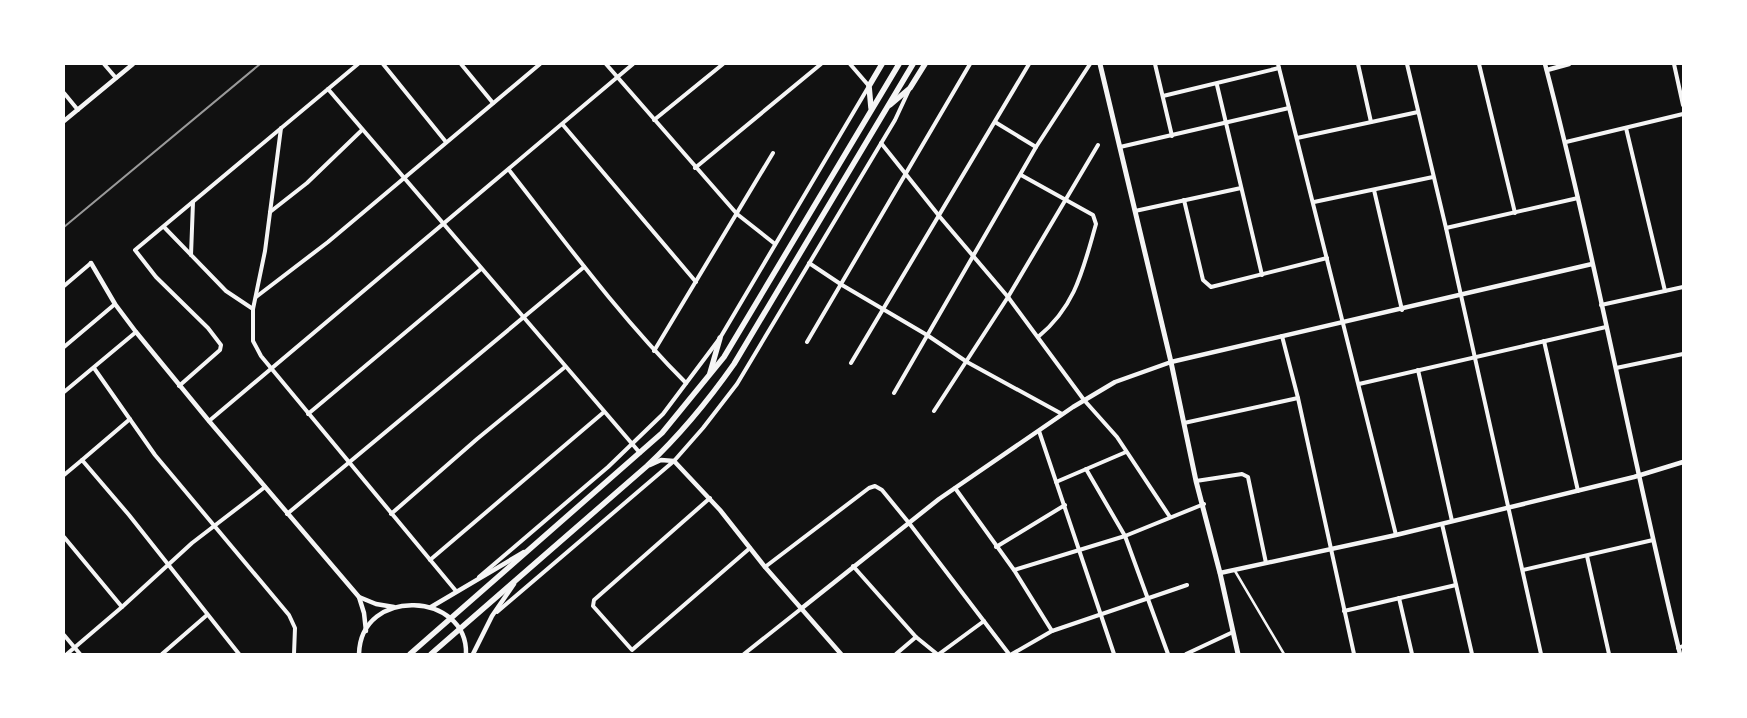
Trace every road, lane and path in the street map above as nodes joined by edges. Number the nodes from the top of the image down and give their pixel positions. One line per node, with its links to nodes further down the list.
1 (104, 64): 30 (street)
2 (133, 64): 30 (street)
3 (358, 64): 34 (street)
4 (384, 64): 56 (street)
5 (461, 64): 37 (street)
6 (540, 64): 37 (street)
7 (606, 64): 29 (street)
8 (633, 64): 29 (street)
9 (722, 64): 45 (street)
10 (821, 64): 63 (street)
11 (850, 64): 32 (street)
12 (882, 64): 32 (main road)
13 (899, 64): 40 (main road)
14 (913, 64): 39 (main road)
15 (925, 64): 33 (main road)
16 (970, 64): 65 (street)
17 (1029, 64): 47 (street)
18 (1090, 64): 60 (street)
19 (1100, 64): 61 (main road)
20 (1155, 64): 36 (street)
21 (1358, 64): 48 (street)
22 (1407, 64): 43 (street)
23 (1478, 64): 78 (street)
24 (1545, 64): 28 (street)
25 (1569, 64): 28 (street)
26 (1674, 64): 38 (street)
27 (1279, 66): 31 (street); 41 (street)
28 (1547, 70): 57 (street)
29 (617, 77): 45 (street); 50 (street)
30 (116, 78): 42 (street)
31 (1217, 84): 36 (street); 49 (street)
32 (869, 86): 40 (main road); 84 (street)
33 (910, 88): 39 (main road); 58 (street)
34 (328, 89): 51 (street); 53 (street)
35 (64, 93): 42 (street)
36 (1163, 96): 54 (street)
37 (493, 102): 56 (street)
38 (1683, 104)
39 (889, 106): 152 (main road)
40 (871, 108): 129 (main road)
41 (1289, 108): 49 (street); 55 (street)
42 (78, 110): 46 (street)
43 (1418, 112): 48 (street); 68 (street)
44 (1683, 114): 52 (street)
45 (654, 120): 63 (street)
46 (64, 121)
47 (995, 122): 60 (street); 80 (street)
48 (1371, 122): 55 (street)
49 (1226, 124): 54 (street); 69 (street)
50 (563, 125): 64 (street); 94 (street)
51 (281, 128): 74 (street); 77 (street)
52 (1626, 128): 57 (street); 98 (street)
53 (362, 130): 67 (street); 77 (street)
54 (1172, 136): 61 (street)
55 (1297, 138): 75 (street)
56 (446, 142): 67 (street)
57 (1566, 142): 71 (street)
58 (881, 143): 65 (street); 89 (street)
59 (1098, 144): 72 (street)
60 (1036, 147): 66 (street)
61 (1120, 148): 76 (main road)
62 (773, 153): 79 (street)
63 (695, 168): 79 (street)
64 (509, 170): 81 (street); 91 (street)
65 (906, 173): 80 (street); 95 (street)
66 (1021, 175): 72 (street); 86 (street)
67 (404, 177): 81 (street); 101 (street)
68 (1433, 177): 70 (street); 83 (street)
69 (1241, 188): 73 (street); 93 (street)
70 (1374, 190): 75 (street); 106 (street)
71 (1578, 198): 78 (street); 90 (street)
72 (1065, 199): 99 (street); 113 (street)
73 (1184, 200): 76 (street); 93 (street)
74 (193, 202): 82 (street); 85 (street)
75 (1314, 202): 87 (street)
76 (1135, 210): 122 (main road)
77 (270, 212): 101 (street)
78 (1515, 213): 83 (street)
79 (737, 214): 84 (street); 94 (street)
80 (940, 217): 86 (street); 105 (street)
81 (443, 224): 92 (street); 126 (street)
82 (164, 227): 85 (street); 132 (street)
83 (1446, 228): 100 (street)
84 (776, 244): 114 (street)
85 (191, 255): 104 (street)
86 (972, 256): 99 (street); 111 (street)
87 (1327, 258): 93 (street); 108 (street)
88 (91, 263): 96 (street); 102 (street)
89 (809, 263): 95 (street); 149 (street)
90 (1592, 264): 100 (street); 103 (street)
91 (584, 266): 107 (street); 118 (street)
92 (481, 269): 107 (street); 139 (street)
93 (1262, 275)
94 (696, 282): 118 (street)
95 (842, 285): 105 (street); 116 (street)
96 (64, 286)
97 (1683, 287): 98 (street)
98 (1665, 291): 103 (street)
99 (1008, 296): 113 (street); 121 (street)
100 (1461, 296): 106 (street); 120 (street)
101 (256, 297): 104 (street)
102 (115, 304): 110 (street); 117 (street)
103 (1601, 305): 109 (street)
104 (253, 309): 126 (street)
105 (884, 310): 111 (street); 123 (street)
106 (1402, 310): 108 (street)
107 (524, 318): 124 (street); 150 (street)
108 (1343, 322): 112 (street); 131 (street)
109 (1606, 327): 115 (street); 127 (street)
110 (136, 332): 125 (street); 132 (street)
111 (927, 335): 121 (street); 134 (street)
112 (1282, 336): 122 (street); 135 (street)
113 (1038, 337): 136 (street)
114 (720, 338): 129 (main road); 130 (street)
115 (1544, 340): 120 (street); 160 (street)
116 (807, 342)
117 (64, 347)
118 (654, 351): 130 (street)
119 (1683, 354): 127 (street)
120 (1475, 356): 128 (street); 164 (street)
121 (967, 362): 137 (street); 140 (street)
122 (1171, 362): 136 (street); 143 (main road)
123 (852, 363)
124 (565, 367): 138 (street); 166 (street)
125 (94, 368): 133 (street); 141 (street)
126 (271, 368): 139 (street); 142 (street)
127 (1616, 368): 155 (street)
128 (1418, 370): 131 (street); 168 (street)
129 (708, 378): 147 (main road)
130 (686, 383): 145 (street)
131 (1359, 384): 172 (street)
132 (179, 386): 142 (street)
133 (64, 392)
134 (894, 393)
135 (1298, 398): 143 (street); 180 (street)
136 (1084, 400): 140 (street); 146 (street)
137 (934, 411)
138 (604, 412): 145 (street); 182 (street)
139 (308, 414): 150 (street)
140 (1062, 414): 144 (street)
141 (130, 419): 148 (street); 171 (street)
142 (209, 422): 158 (street)
143 (1184, 423): 156 (main road)
144 (1039, 431): 157 (street); 159 (street)
145 (632, 445): 147 (street); 192 (street)
146 (1126, 452): 153 (street); 167 (street)
147 (640, 453): 178 (main road)
148 (82, 460): 154 (street); 184 (street)
149 (674, 461): 152 (street); 161 (street); 206 (street)
150 (350, 462): 165 (street); 166 (street)
151 (1683, 462): 155 (street)
152 (647, 466): 191 (main road)
153 (1086, 469): 157 (street); 173 (street)
154 (64, 475)
155 (1638, 476): 160 (street); 175 (street)
156 (1196, 480): 162 (main road); 183 (street)
157 (1056, 482): 163 (street)
158 (264, 487): 165 (street); 171 (street)
159 (955, 488): 169 (street); 176 (street)
160 (1578, 491): 164 (street)
161 (710, 498): 177 (street); 217 (street)
162 (1204, 504): 167 (street); 190 (main road)
163 (1064, 505): 176 (street); 179 (street)
164 (1509, 506): 168 (street); 189 (street)
165 (287, 514): 196 (street)
166 (391, 514): 182 (street)
167 (1170, 517): 173 (street)
168 (1452, 521): 170 (street)
169 (909, 523): 185 (street); 186 (street); 208 (street)
170 (1442, 524): 172 (street); 194 (street)
171 (214, 526): 184 (street); 223 (street)
172 (1396, 535): 180 (street)
173 (1125, 536): 179 (street); 197 (street)
174 (64, 537): 199 (street)
175 (1653, 540): 181 (street); 215 (street)
176 (996, 547): 187 (street)
177 (750, 548): 186 (street); 217 (street)
178 (529, 549): 192 (street); 207 (main road)
179 (1080, 550): 187 (street); 204 (street)
180 (1330, 550): 183 (street); 203 (street)
181 (1586, 556): 189 (street); 243 (street)
182 (430, 560): 195 (street)
183 (1266, 562): 188 (street)
184 (168, 565): 199 (street); 205 (street)
185 (853, 566): 202 (street); 214 (street)
186 (765, 568): 202 (street)
187 (1014, 570): 211 (street)
188 (1234, 570): 190 (street); 238 (street)
189 (1523, 570): 242 (street)
190 (1220, 572): 212 (main road)
191 (518, 578): 206 (street); 210 (main road)
192 (475, 580): 195 (street)
193 (1187, 585): 197 (street)
194 (1456, 585): 198 (street); 241 (street)
195 (456, 591): 201 (street)
196 (359, 597): 200 (street); 209 (street)
197 (1148, 598): 204 (street); 235 (street)
198 (1399, 598): 203 (street); 240 (street)
199 (122, 607): 216 (street)
200 (394, 607): 201 (street); 209 (street)
201 (431, 607): 207 (street)
202 (802, 608): 229 (street); 230 (street)
203 (1344, 611): 239 (street)
204 (1101, 615): 211 (street); 234 (street)
205 (207, 616): 221 (street); 222 (street)
206 (492, 616): 227 (street)
207 (451, 620): 210 (street); 224 (main road)
208 (984, 621): 232 (street); 233 (street)
209 (366, 631): 218 (street)
210 (459, 631): 225 (main road); 226 (street)
211 (1052, 631): 233 (street)
212 (1233, 632): 236 (street); 237 (main road)
213 (64, 635): 216 (street)
214 (916, 637): 231 (street); 232 (street)
215 (1681, 647): 244 (street)
216 (74, 648): 219 (street); 220 (street)
217 (632, 650): 228 (street)
218 (359, 653)
219 (67, 654)
220 (80, 654)
221 (163, 654)
222 (239, 654)
223 (294, 654)
224 (410, 654)
225 (431, 654)
226 (466, 654)
227 (473, 654)
228 (636, 654)
229 (744, 654)
230 (841, 654)
231 (896, 654)
232 (938, 654)
233 (1010, 654)
234 (1112, 654)
235 (1168, 654)
236 (1186, 654)
237 (1238, 654)
238 (1284, 654)
239 (1354, 654)
240 (1412, 654)
241 (1472, 654)
242 (1541, 654)
243 (1609, 654)
244 (1680, 654)

